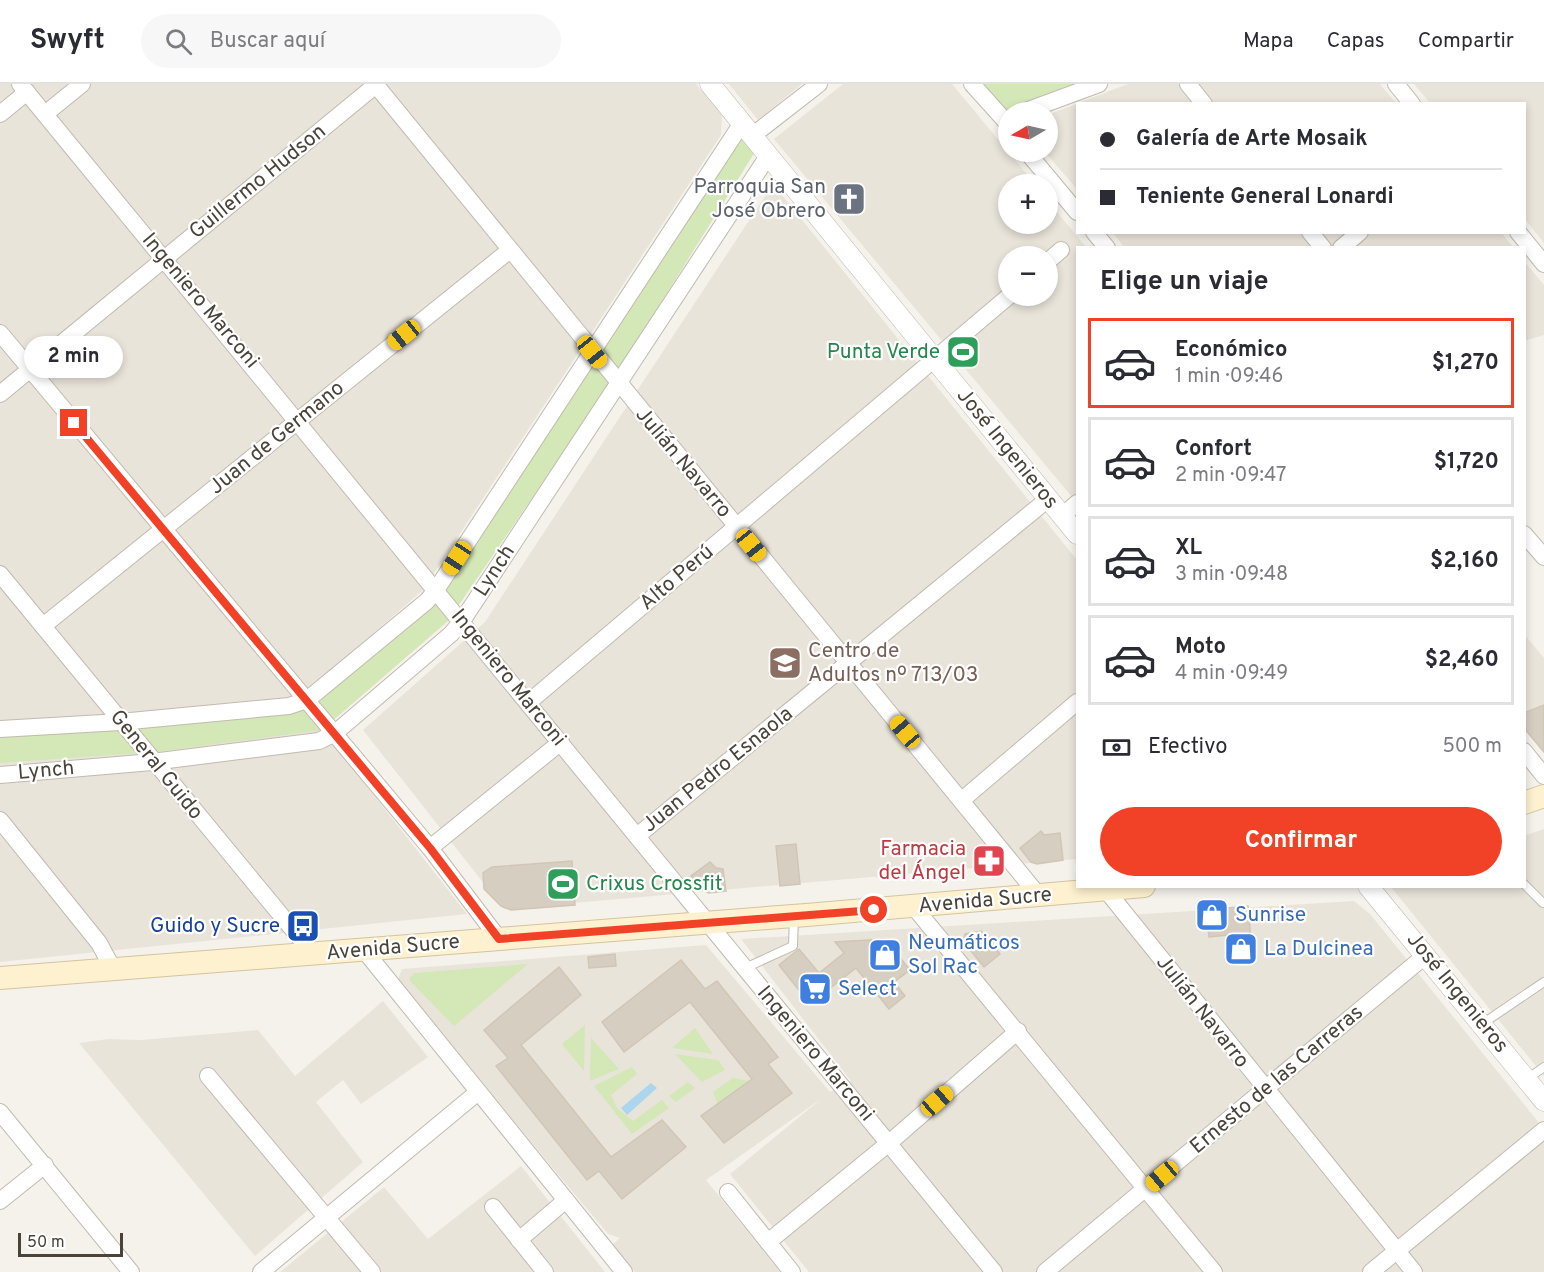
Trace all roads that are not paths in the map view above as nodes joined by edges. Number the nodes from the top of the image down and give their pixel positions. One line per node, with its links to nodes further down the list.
1 (82, 84): 15 (street)
2 (376, 84): 27 (street, Julián Navarro); 30 (street, Guillermo Hudson)
3 (710, 84): 16 (street, José Ingenieros)
4 (819, 84): 16 (street, Lynch)
5 (972, 84): 13 (street)
6 (1099, 84): 10 (street)
7 (1188, 84): 11 (street)
8 (1396, 84): 12 (street)
9 (24, 88): 14 (street); 15 (street, Ingeniero Marconi)
10 (1050, 102)
11 (1202, 102)
12 (1410, 102)
13 (998, 111)
14 (0, 114)
15 (45, 114): 30 (street, Ingeniero Marconi)
16 (747, 130): 17 (street, José Ingenieros); 34 (street, Lynch)
17 (768, 156): 35 (street, José Ingenieros); 37 (street, Lynch)
18 (1035, 162): 19 (street)
19 (1076, 211)
20 (1096, 234): 24 (street)
21 (1312, 234): 25 (street)
22 (1358, 234): 26 (street)
23 (1520, 234): 31 (street)
24 (1105, 246)
25 (1321, 246)
26 (1343, 246)
27 (510, 250): 34 (street, Julián Navarro); 39 (street, Juan de Germano)
28 (1061, 250): 29 (street)
29 (1058, 253)
30 (165, 259): 36 (street, Guillermo Hudson); 39 (street, Ingeniero Marconi)
31 (1544, 264)
32 (998, 306): 35 (street, Alto Perú)
33 (0, 333): 36 (street)
34 (592, 352): 37 (street, Julián Navarro); 48 (street, Lynch)
35 (935, 361): 40 (street, José Ingenieros); 42 (street, Alto Perú)
36 (30, 370): 38 (street, Guillermo Hudson); 43 (street)
37 (618, 384): 42 (street, Julián Navarro); 49 (street, Lynch)
38 (0, 394)
39 (299, 421): 43 (street, Juan de Germano); 48 (street, Ingeniero Marconi)
40 (1048, 499): 41 (street, José Ingenieros); 51 (street, Juan Pedro Esnaola)
41 (1070, 510): 44 (street, José Ingenieros)
42 (737, 528): 51 (street, Julián Navarro); 53 (street, Alto Perú)
43 (162, 530): 50 (street, Juan de Germano); 52 (street)
44 (1076, 531)
45 (1526, 536): 46 (street)
46 (1544, 556)
47 (0, 574): 50 (street, General Guido)
48 (436, 590): 49 (street, Ingeniero Marconi); 52 (street, Lynch)
49 (462, 621): 53 (street, Ingeniero Marconi); 57 (street, Lynch)
50 (43, 626): 55 (street, General Guido)
51 (849, 664): 64 (street, Julián Navarro); 67 (street, Juan Pedro Esnaola)
52 (307, 700): 55 (street, Lynch); 57 (street)
53 (529, 702): 58 (street, Ingeniero Marconi)
54 (1076, 703): 64 (street)
55 (120, 722): 56 (street, Lynch); 60 (street, General Guido)
56 (0, 729)
57 (335, 733): 60 (street, Lynch); 68 (street)
58 (561, 742): 67 (street, Ingeniero Marconi); 68 (street)
59 (1526, 754): 62 (street)
60 (152, 762): 61 (street, Lynch); 80 (street, General Guido)
61 (0, 775)
62 (1544, 776)
63 (1544, 796): 65 (main road)
64 (962, 801): 73 (street, Julián Navarro)
65 (1526, 802)
66 (0, 820): 83 (street)
67 (638, 836): 77 (street, Ingeniero Marconi)
68 (430, 848): 78 (street)
69 (1526, 886): 74 (lane)
70 (1125, 888): 72 (main road, Avenida Sucre)
71 (1370, 888): 81 (street, José Ingenieros)
72 (1106, 890): 73 (main road, Avenida Sucre); 91 (street, Julián Navarro)
73 (1040, 896): 75 (main road, Avenida Sucre)
74 (1543, 903)
75 (914, 907): 76 (main road, Avenida Sucre); 87 (street)
76 (794, 917): 77 (main road, Avenida Sucre); 82 (lane)
77 (708, 925): 78 (main road, Avenida Sucre); 82 (street, Ingeniero Marconi)
78 (499, 939): 79 (main road, Avenida Sucre)
79 (364, 950): 80 (main road, Avenida Sucre); 92 (street)
80 (313, 954): 83 (main road, Avenida Sucre)
81 (1426, 955): 86 (street, José Ingenieros); 91 (street, Ernesto de las Carreras)
82 (744, 968): 96 (street, Ingeniero Marconi)
83 (113, 969): 84 (main road, Avenida Sucre)
84 (0, 978)
85 (1544, 982): 86 (lane)
86 (1482, 1024): 90 (street, José Ingenieros)
87 (1018, 1030): 96 (street); 98 (street)
88 (1544, 1067): 90 (lane)
89 (208, 1076): 103 (street)
90 (1527, 1080): 93 (street, José Ingenieros)
91 (1265, 1090): 98 (street, Ernesto de las Carreras); 106 (street, Julián Navarro)
92 (478, 1092): 100 (street); 103 (street)
93 (1544, 1101)
94 (0, 1112): 97 (street)
95 (1544, 1130): 106 (street)
96 (889, 1143): 105 (street); 113 (street, Ingeniero Marconi)
97 (45, 1165): 101 (street); 107 (street)
98 (1145, 1190): 114 (street, Ernesto de las Carreras); 115 (street)
99 (728, 1192): 105 (street)
100 (566, 1200): 104 (street); 111 (street)
101 (0, 1201)
102 (493, 1207): 104 (street)
103 (328, 1217): 108 (street); 109 (street)
104 (519, 1240): 110 (street)
105 (768, 1242): 112 (street)
106 (1397, 1251): 116 (street); 117 (street, Julián Navarro)
107 (132, 1272)
108 (261, 1272)
109 (372, 1272)
110 (545, 1272)
111 (624, 1272)
112 (792, 1272)
113 (994, 1272)
114 (1044, 1272)
115 (1214, 1272)
116 (1371, 1272)
117 (1414, 1272)

